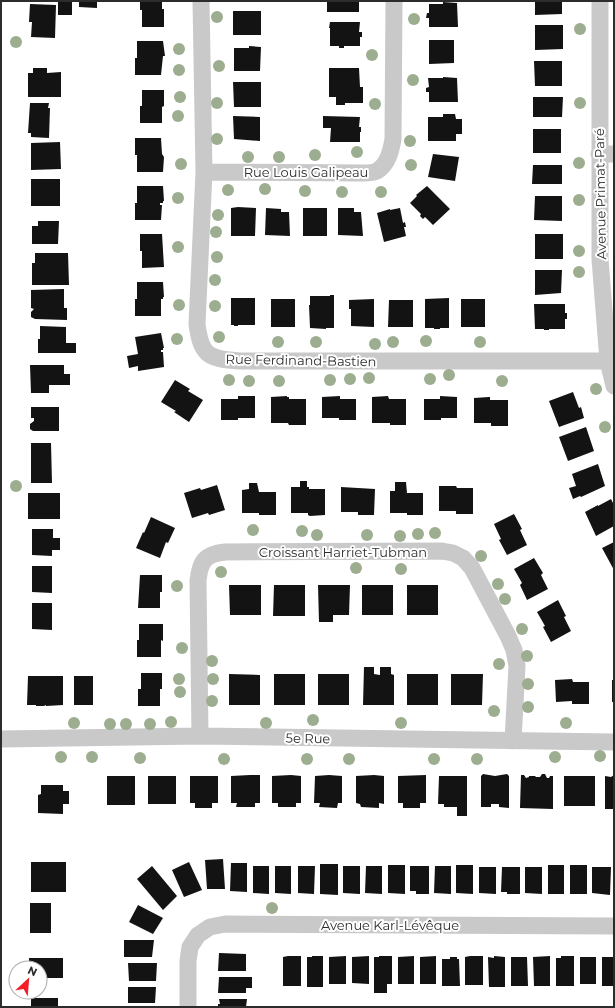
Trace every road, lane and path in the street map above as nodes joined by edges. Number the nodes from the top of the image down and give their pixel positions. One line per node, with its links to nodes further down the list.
1 (201, 1): 5 (street, Rue Ferdinand-Bastien)
2 (394, 1): 5 (street, Rue Louis Galipeau)
3 (600, 1): 4 (street, Avenue Primat-Paré)
4 (606, 154): 6 (street, Avenue Primat-Paré)
5 (204, 172): 6 (street, Rue Ferdinand-Bastien)
6 (608, 361): 7 (street, Avenue Primat-Paré)
7 (614, 386)
8 (200, 736): 9 (street, 5e Rue); 10 (street, 5e Rue); 10 (street, Croissant Harriet-Tubman)
9 (1, 739)
10 (512, 741): 11 (street, 5e Rue)
11 (614, 742)
12 (614, 926): 13 (street, Avenue Karl-Lévêque)
13 (188, 1007)

